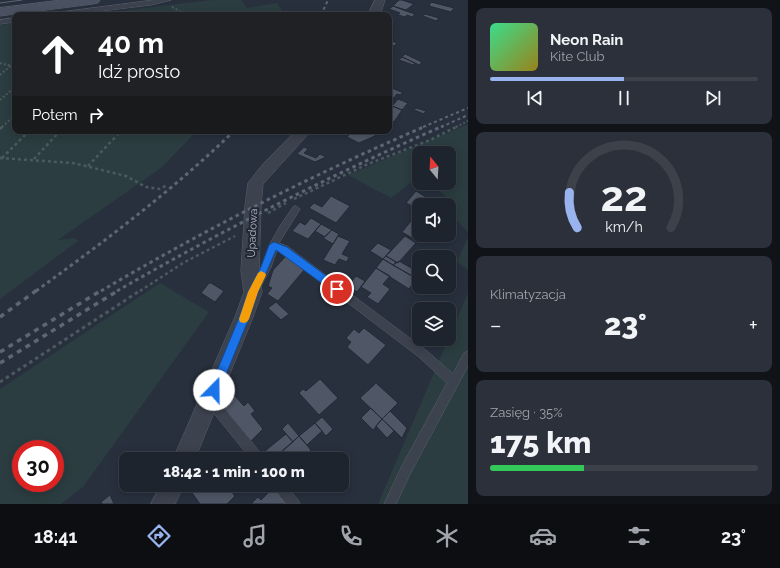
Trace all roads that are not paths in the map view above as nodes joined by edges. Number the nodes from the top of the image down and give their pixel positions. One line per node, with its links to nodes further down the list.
1 (93, 0): 5 (street)
2 (380, 0): 7 (street)
3 (158, 1): 4 (lane); 6 (lane)
4 (169, 2)
5 (0, 12)
6 (76, 12)
7 (375, 12)
8 (12, 20): 9 (lane)
9 (0, 22)
10 (301, 134): 13 (street, Upadowa)
11 (296, 209): 12 (lane)
12 (274, 245): 13 (lane); 15 (lane)
13 (253, 292): 16 (street, Upadowa)
14 (468, 356): 15 (lane)
15 (453, 381): 23 (lane)
16 (209, 402): 17 (street, Upadowa); 18 (lane)
17 (187, 452)
18 (252, 452)
19 (169, 492): 21 (street)
20 (284, 492): 22 (lane)
21 (163, 504)
22 (294, 504)
23 (390, 504)

